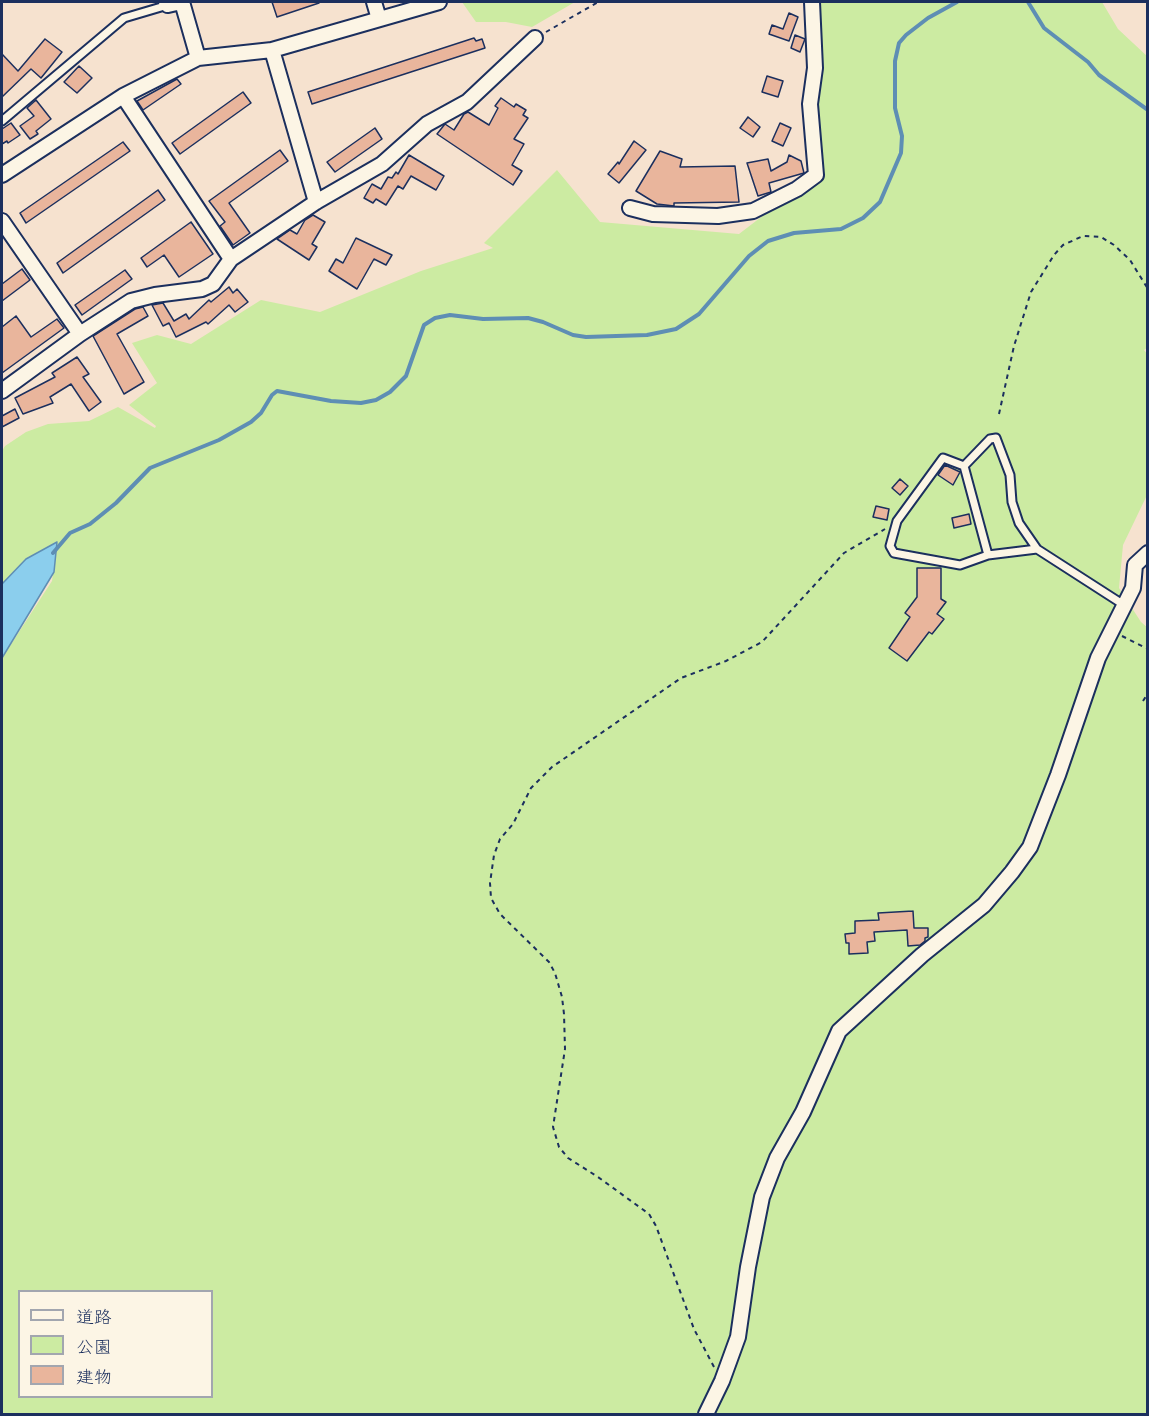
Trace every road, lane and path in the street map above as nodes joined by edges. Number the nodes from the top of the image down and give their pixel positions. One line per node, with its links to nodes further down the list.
1 (174, 2): 9 (street); 11 (lane)
2 (374, 2): 6 (street)
3 (440, 2): 6 (street)
4 (598, 2): 7 (path)
5 (812, 2): 14 (street)
6 (379, 19): 8 (street)
7 (535, 38): 13 (street)
8 (272, 50): 9 (street); 13 (street)
9 (198, 58): 10 (street)
10 (123, 96): 12 (street); 16 (street)
11 (2, 121)
12 (2, 175)
13 (316, 202): 16 (street)
14 (630, 208)
15 (2, 221): 18 (street)
16 (231, 259): 18 (street)
17 (1148, 290): 20 (path)
18 (80, 333): 19 (street)
19 (2, 389)
20 (999, 414)
21 (964, 466): 22 (lane); 23 (lane); 25 (lane)
22 (897, 521): 25 (lane); 31 (path)
23 (1037, 549): 25 (lane); 26 (lane)
24 (1148, 553): 26 (street)
25 (988, 555)
26 (1124, 605): 27 (street)
27 (1112, 630): 28 (path); 31 (street)
28 (1148, 649)
29 (1148, 693): 30 (path)
30 (1143, 701)
31 (722, 1381): 32 (street)
32 (706, 1414)

